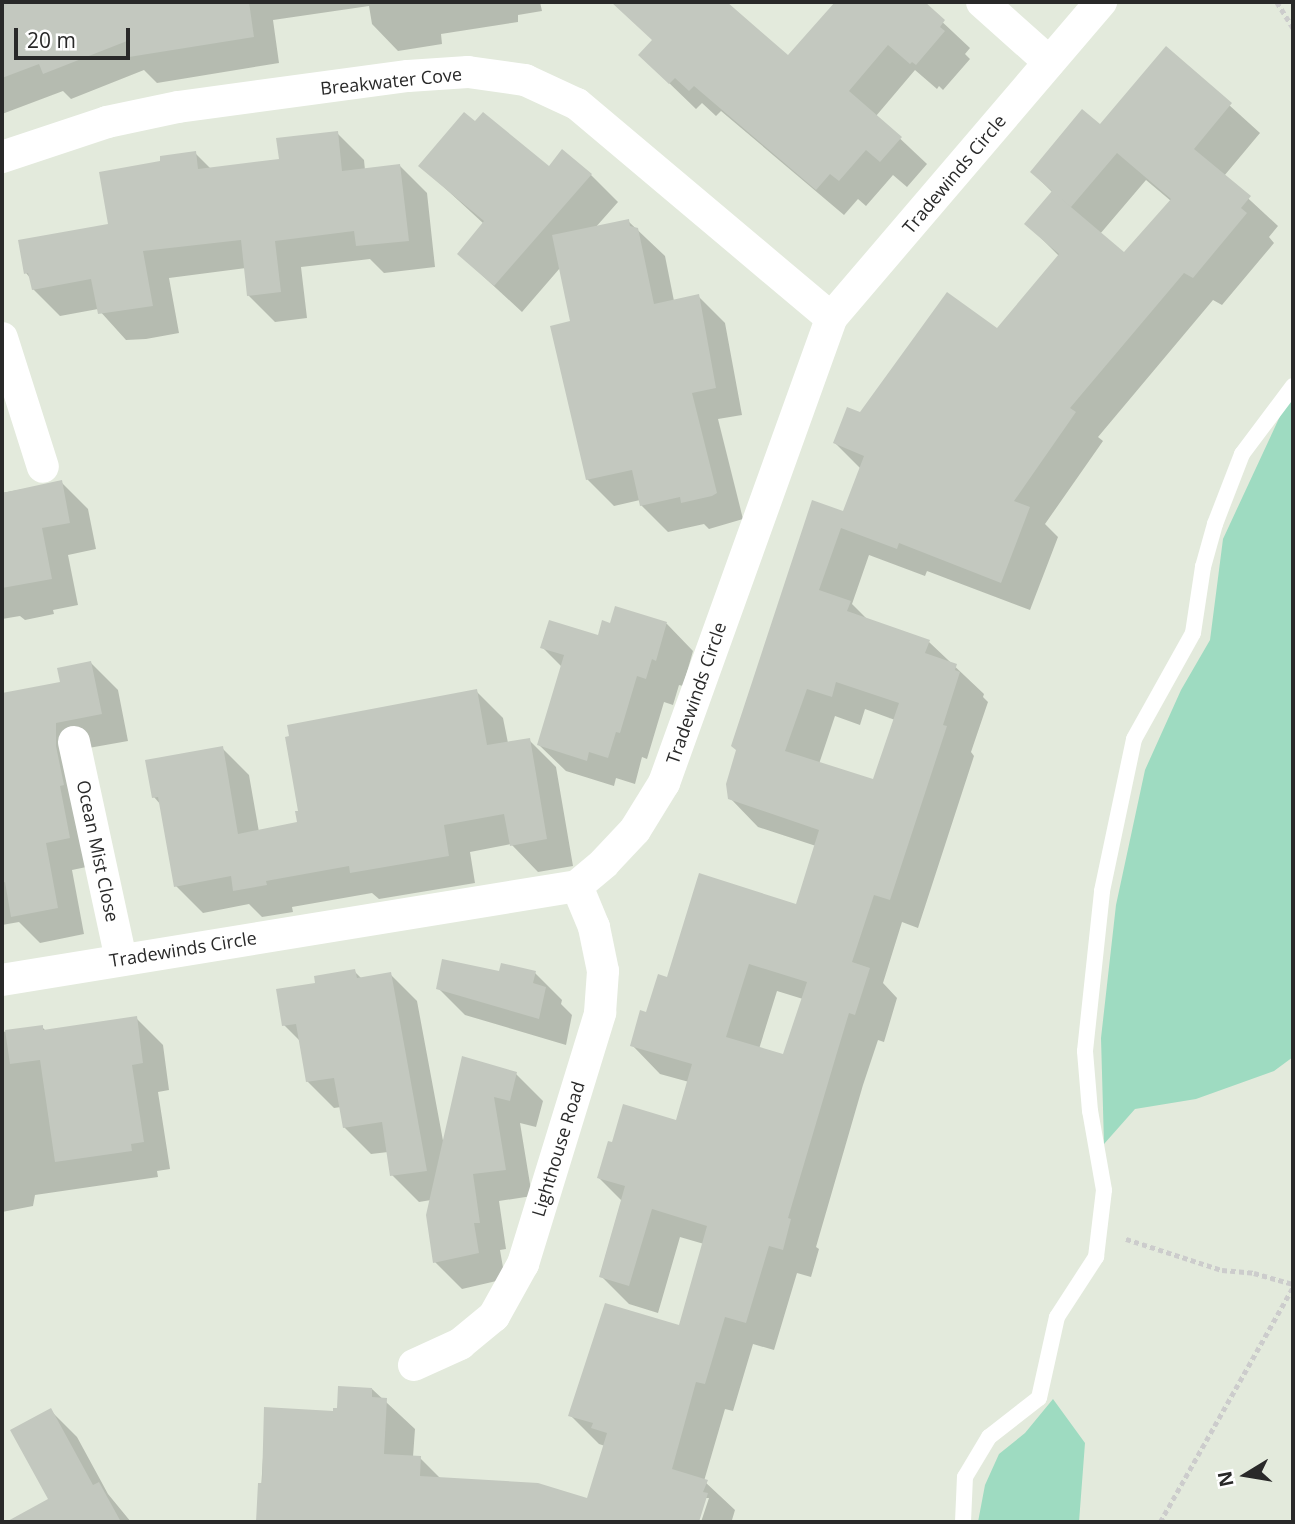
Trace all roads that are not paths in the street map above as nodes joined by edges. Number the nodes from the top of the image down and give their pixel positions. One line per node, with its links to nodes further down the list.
1 (982, 2): 3 (street)
2 (1101, 2): 3 (street, Tradewinds Circle)
3 (1049, 62): 5 (street, Tradewinds Circle)
4 (2, 157): 5 (street, Breakwater Cove)
5 (831, 318): 10 (street, Tradewinds Circle)
6 (2, 338): 8 (street)
7 (1293, 386): 14 (lane)
8 (43, 467)
9 (74, 742): 11 (street, Ocean Mist Close)
10 (577, 886): 11 (street, Tradewinds Circle); 13 (street, Lighthouse Road)
11 (121, 959): 12 (street, Tradewinds Circle)
12 (2, 980)
13 (414, 1365)
14 (963, 1522)

